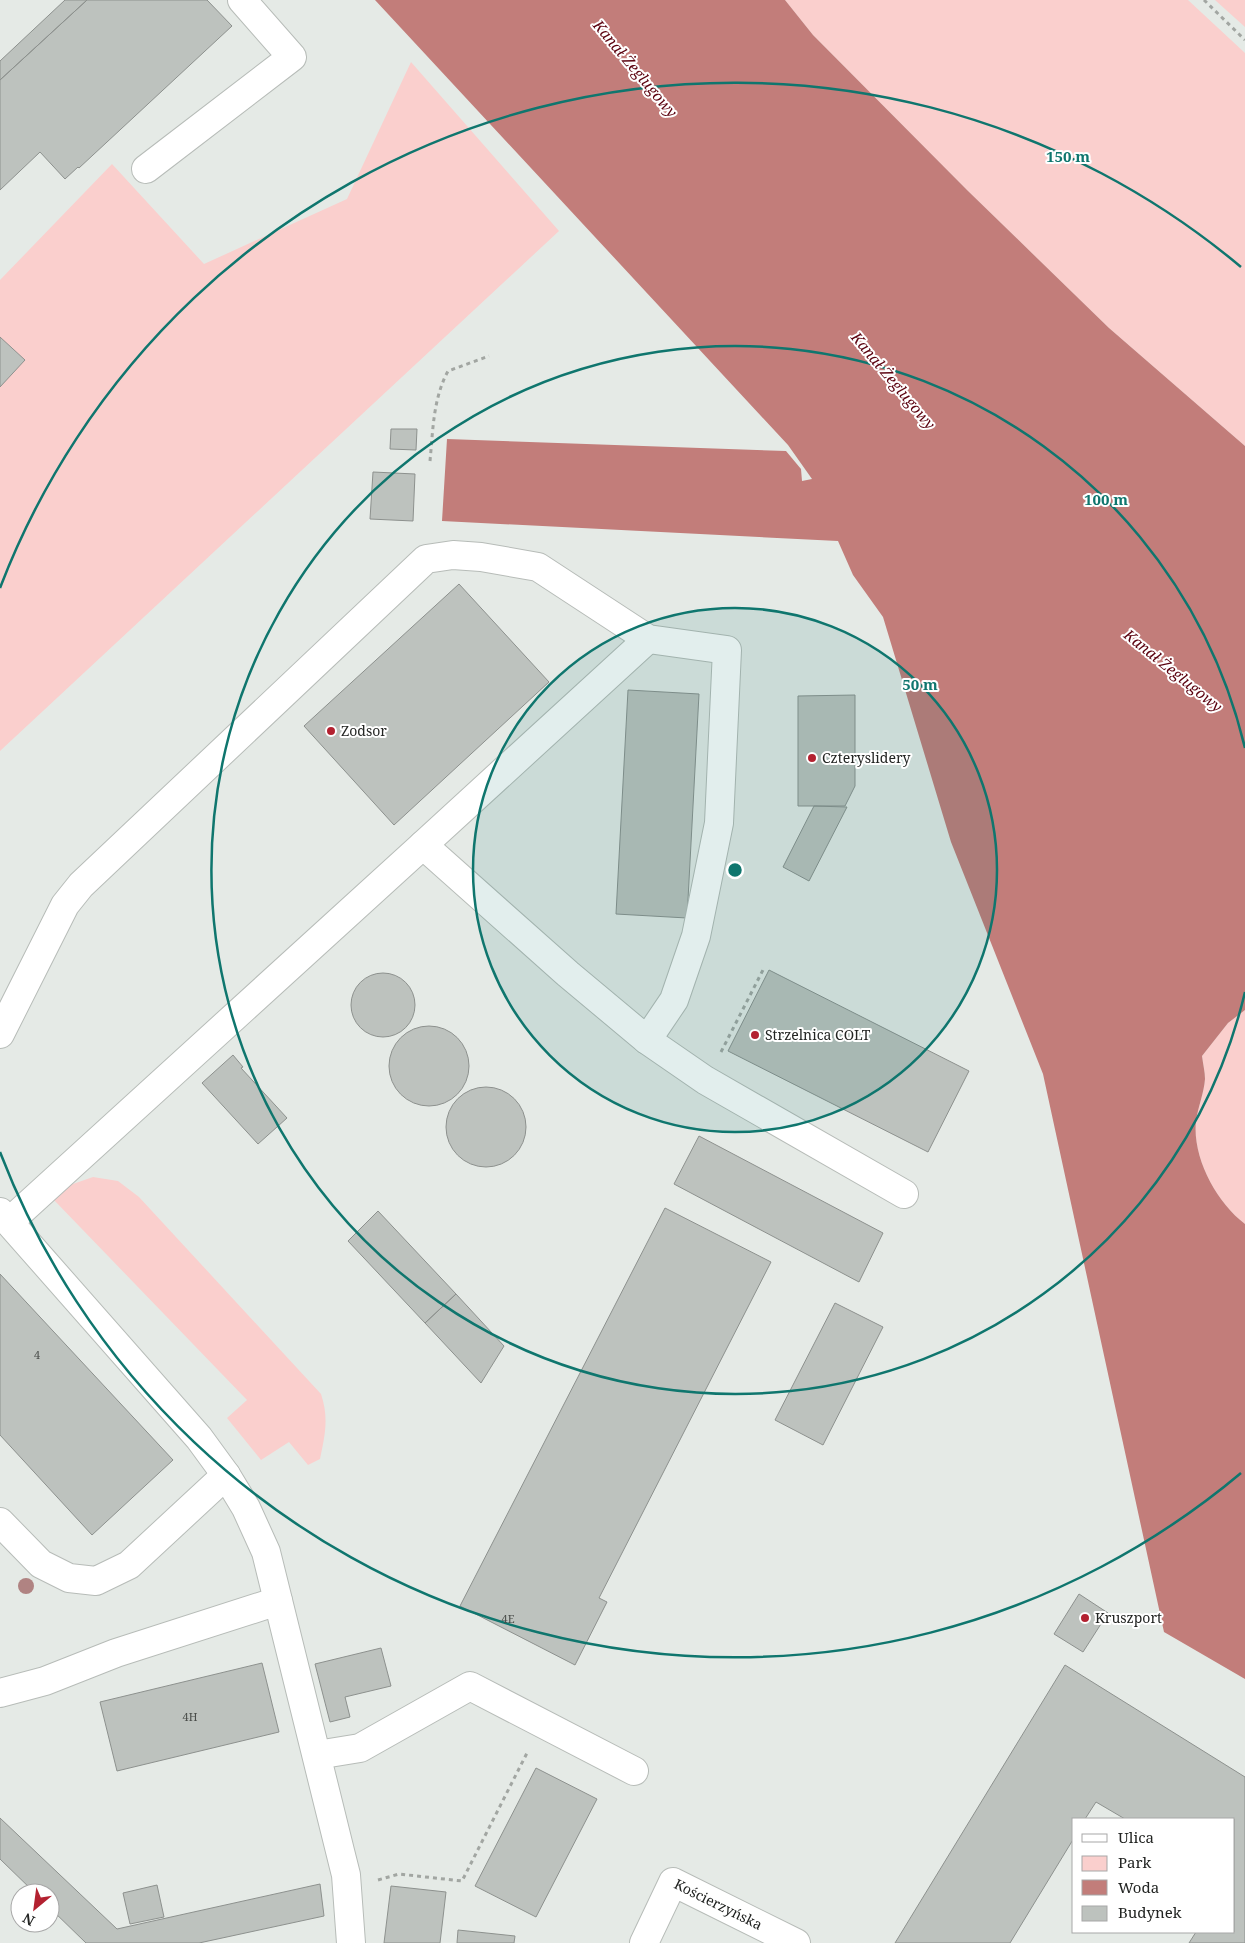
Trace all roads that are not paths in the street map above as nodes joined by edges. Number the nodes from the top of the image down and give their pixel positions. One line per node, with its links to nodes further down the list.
1 (242, 0): 2 (street)
2 (146, 169)
3 (648, 639): 4 (street); 5 (street); 6 (street)
4 (423, 845): 6 (street); 8 (street)
5 (0, 1034)
6 (647, 1040): 7 (street)
7 (904, 1194)
8 (4, 1217): 9 (street)
9 (226, 1475): 10 (street); 11 (street)
10 (4, 1533)
11 (278, 1601): 12 (street); 13 (street)
12 (0, 1693)
13 (316, 1755): 14 (street); 15 (street)
14 (634, 1771)
15 (351, 1943)
16 (644, 1943): 17 (street, Kościerzyńska)
17 (796, 1943)

